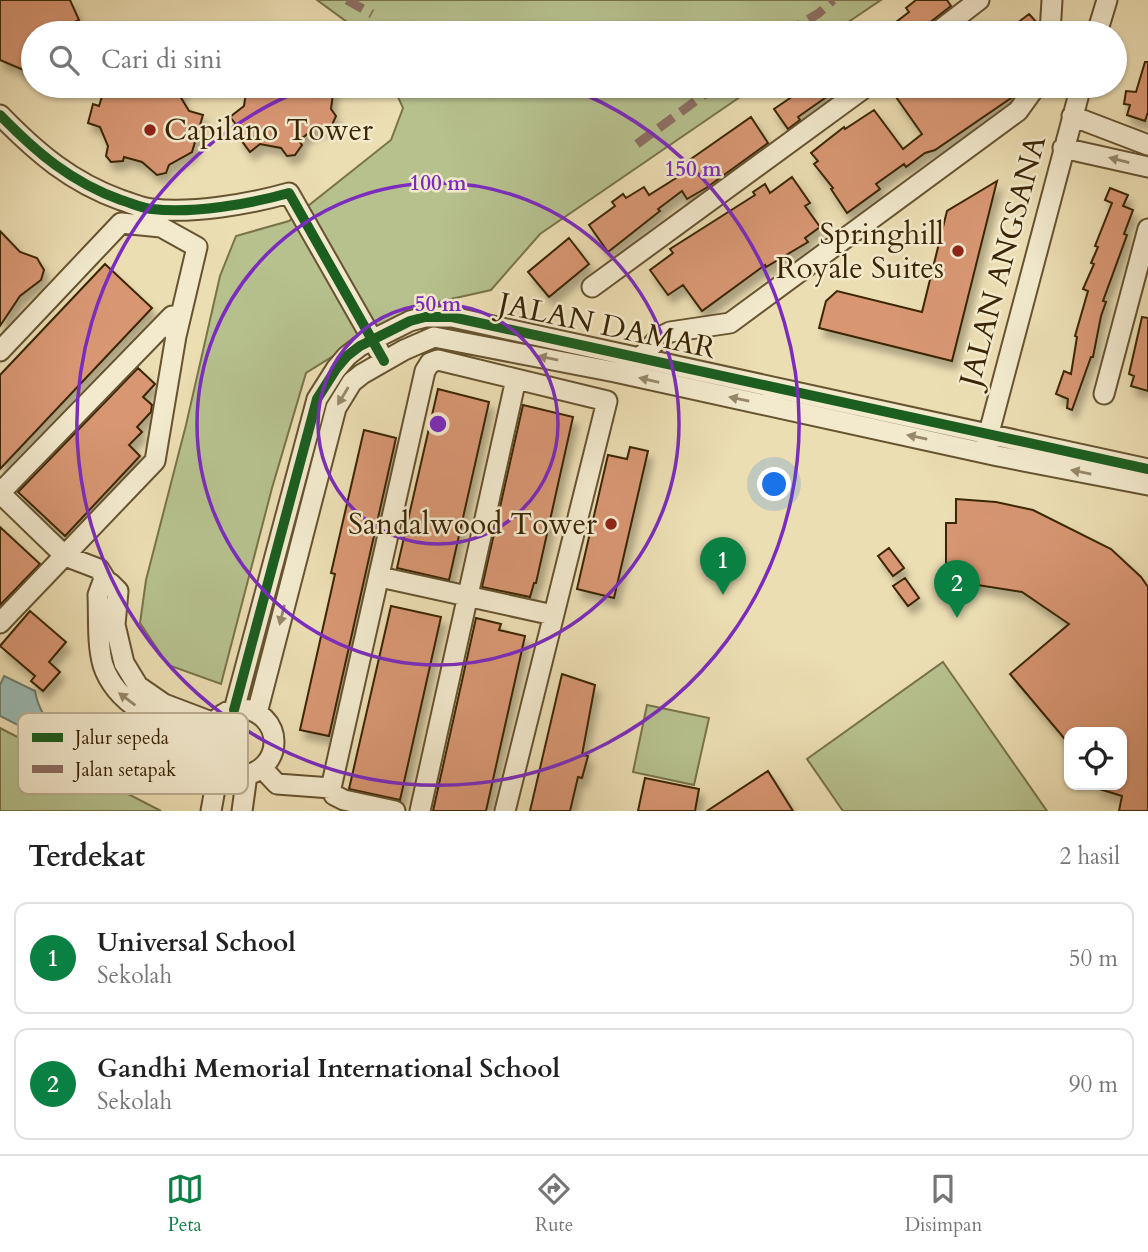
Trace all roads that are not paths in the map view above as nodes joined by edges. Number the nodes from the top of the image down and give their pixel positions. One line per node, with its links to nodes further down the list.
1 (979, 0): 4 (street)
2 (1052, 0): 5 (street)
3 (1107, 0): 6 (street)
4 (952, 21)
5 (1051, 21)
6 (1101, 21)
7 (851, 98): 16 (street)
8 (1027, 98): 20 (street)
9 (1077, 98): 11 (street, JALAN ANGSANA)
10 (0, 116): 18 (street)
11 (1072, 116): 12 (street); 13 (street, JALAN ANGSANA)
12 (1148, 145)
13 (1063, 148): 14 (street, one-way to 13); 26 (street, JALAN ANGSANA)
14 (1148, 167)
15 (1148, 229): 25 (street)
16 (592, 287)
17 (170, 330): 19 (street); 29 (street); 30 (street)
18 (373, 340): 21 (street); 22 (street, JALAN DAMAR); 36 (street, JALAN DAMAR)
19 (0, 351)
20 (640, 358): 22 (street, JALAN DAMAR); 23 (street, JALAN DAMAR)
21 (384, 361): 22 (street, JALAN DAMAR, one-way to 21); 40 (street, JALAN DAMAR, one-way to 40)
22 (618, 363): 23 (street, JALAN DAMAR, one-way to 22)
23 (684, 378): 26 (street, JALAN DAMAR)
24 (516, 379): 31 (street); 33 (street); 34 (street)
25 (1104, 394)
26 (986, 443): 27 (street, JALAN DAMAR); 28 (street, JALAN DAMAR, one-way to 26)
27 (1148, 469)
28 (1148, 485)
29 (0, 493): 30 (street)
30 (65, 556): 32 (street); 35 (street)
31 (380, 577): 33 (street); 43 (street)
32 (107, 582): 37 (street, one-way to 32); 38 (street)
33 (468, 596): 34 (street); 46 (street)
34 (553, 615): 47 (street)
35 (0, 623)
36 (234, 710): 39 (street); 40 (street)
37 (145, 713)
38 (188, 713)
39 (227, 713)
40 (257, 713): 41 (street)
41 (260, 766): 42 (street); 43 (street); 44 (street)
42 (248, 771)
43 (331, 788): 45 (street)
44 (242, 811)
45 (395, 811)
46 (420, 811)
47 (505, 811)

